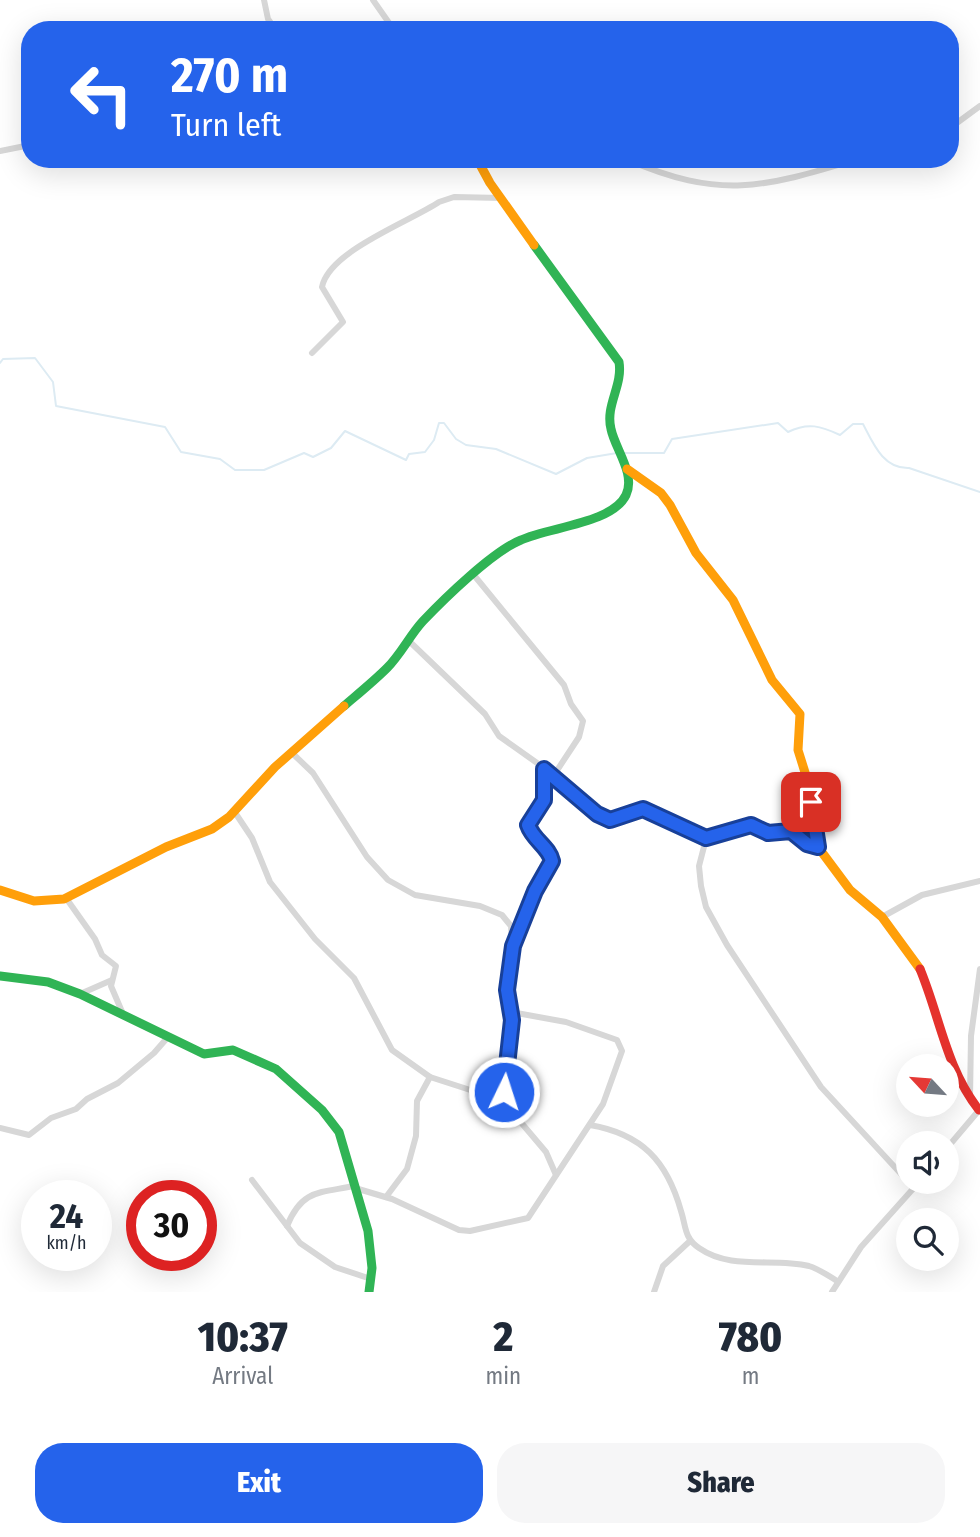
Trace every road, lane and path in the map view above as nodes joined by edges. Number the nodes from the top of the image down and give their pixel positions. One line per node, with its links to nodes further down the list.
1 (264, 0): 3 (street)
2 (373, 0): 4 (street)
3 (269, 21)
4 (388, 21)
5 (980, 106): 6 (street)
6 (959, 121)
7 (21, 147): 8 (street)
8 (0, 151)
9 (483, 168): 12 (street)
10 (646, 168): 11 (street)
11 (825, 168)
12 (502, 198): 13 (street); 14 (street)
13 (312, 353)
14 (627, 469): 15 (street); 22 (street)
15 (473, 574): 16 (street); 19 (street)
16 (408, 640): 17 (street); 18 (street)
17 (291, 752): 20 (street); 27 (street)
18 (544, 769): 19 (street); 27 (street)
19 (554, 775): 21 (street)
20 (234, 811): 25 (street); 35 (street)
21 (706, 838): 22 (street); 42 (street)
22 (818, 847): 26 (street)
23 (980, 881): 26 (street)
24 (0, 890): 25 (street)
25 (66, 898): 30 (street)
26 (882, 917): 36 (street)
27 (513, 946): 32 (street)
28 (980, 969): 36 (street)
29 (0, 976): 31 (street)
30 (112, 980): 31 (street); 33 (street)
31 (80, 994): 33 (street)
32 (511, 1012): 37 (street); 39 (street)
33 (124, 1016): 34 (street)
34 (168, 1037): 40 (street); 45 (street)
35 (430, 1077): 37 (street); 47 (street)
36 (970, 1100): 38 (street)
37 (503, 1103): 43 (street)
38 (979, 1110): 41 (street)
39 (590, 1125): 43 (street); 49 (street)
40 (0, 1128)
41 (959, 1134)
42 (896, 1168)
43 (556, 1175): 47 (street)
44 (252, 1180): 48 (street)
45 (354, 1187): 47 (street); 48 (street); 50 (street)
46 (909, 1194): 51 (street)
47 (386, 1197)
48 (287, 1226): 50 (street)
49 (690, 1241): 51 (street); 53 (street)
50 (371, 1279): 52 (street)
51 (837, 1281): 54 (street)
52 (369, 1292)
53 (654, 1292)
54 (832, 1292)

